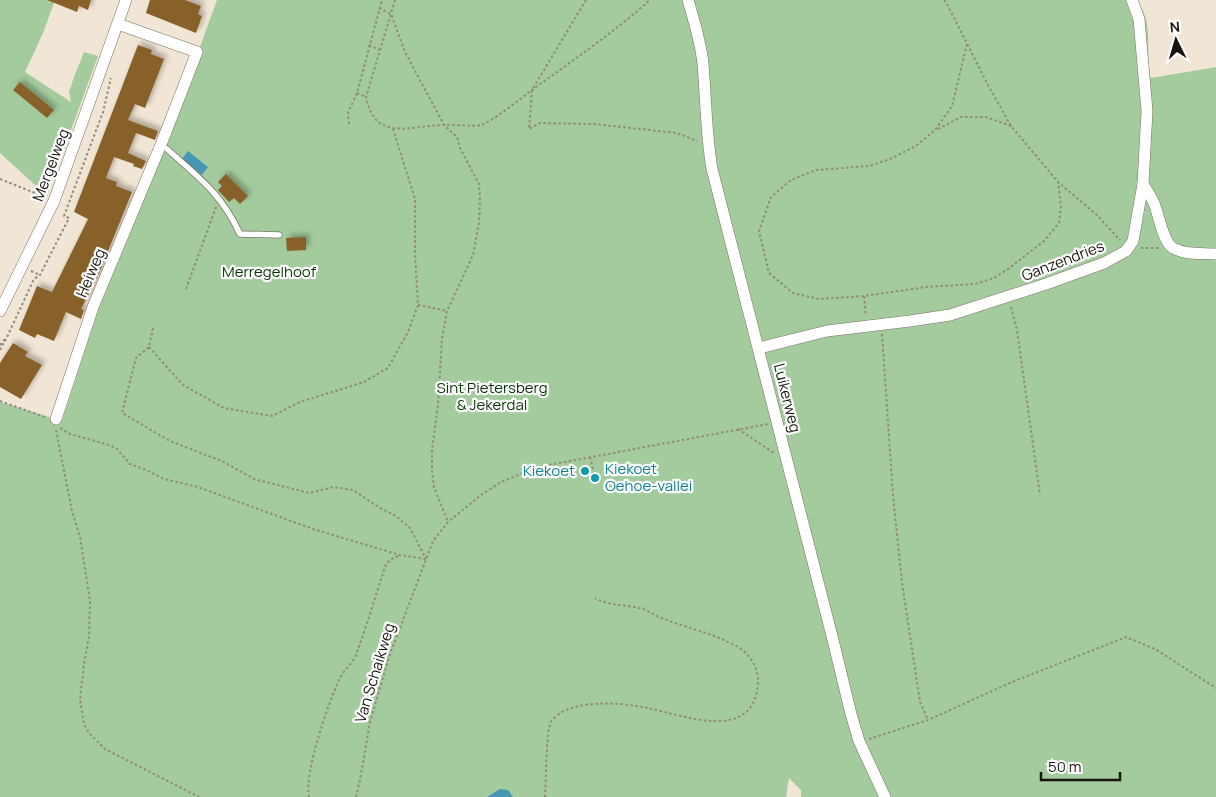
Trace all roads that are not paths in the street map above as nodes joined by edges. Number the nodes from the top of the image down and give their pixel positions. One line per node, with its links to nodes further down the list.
1 (126, 0): 4 (street, Mergelweg)
2 (688, 0): 10 (street, Luikerweg)
3 (1132, 0): 6 (street, Ganzendries)
4 (118, 24): 5 (street, Heiweg); 9 (street, Mergelweg)
5 (164, 146): 7 (lane); 11 (street, Heiweg)
6 (1143, 184): 8 (street); 10 (street, Ganzendries)
7 (279, 235)
8 (1216, 254)
9 (0, 311)
10 (759, 348): 12 (street, Luikerweg)
11 (55, 422)
12 (885, 797)

